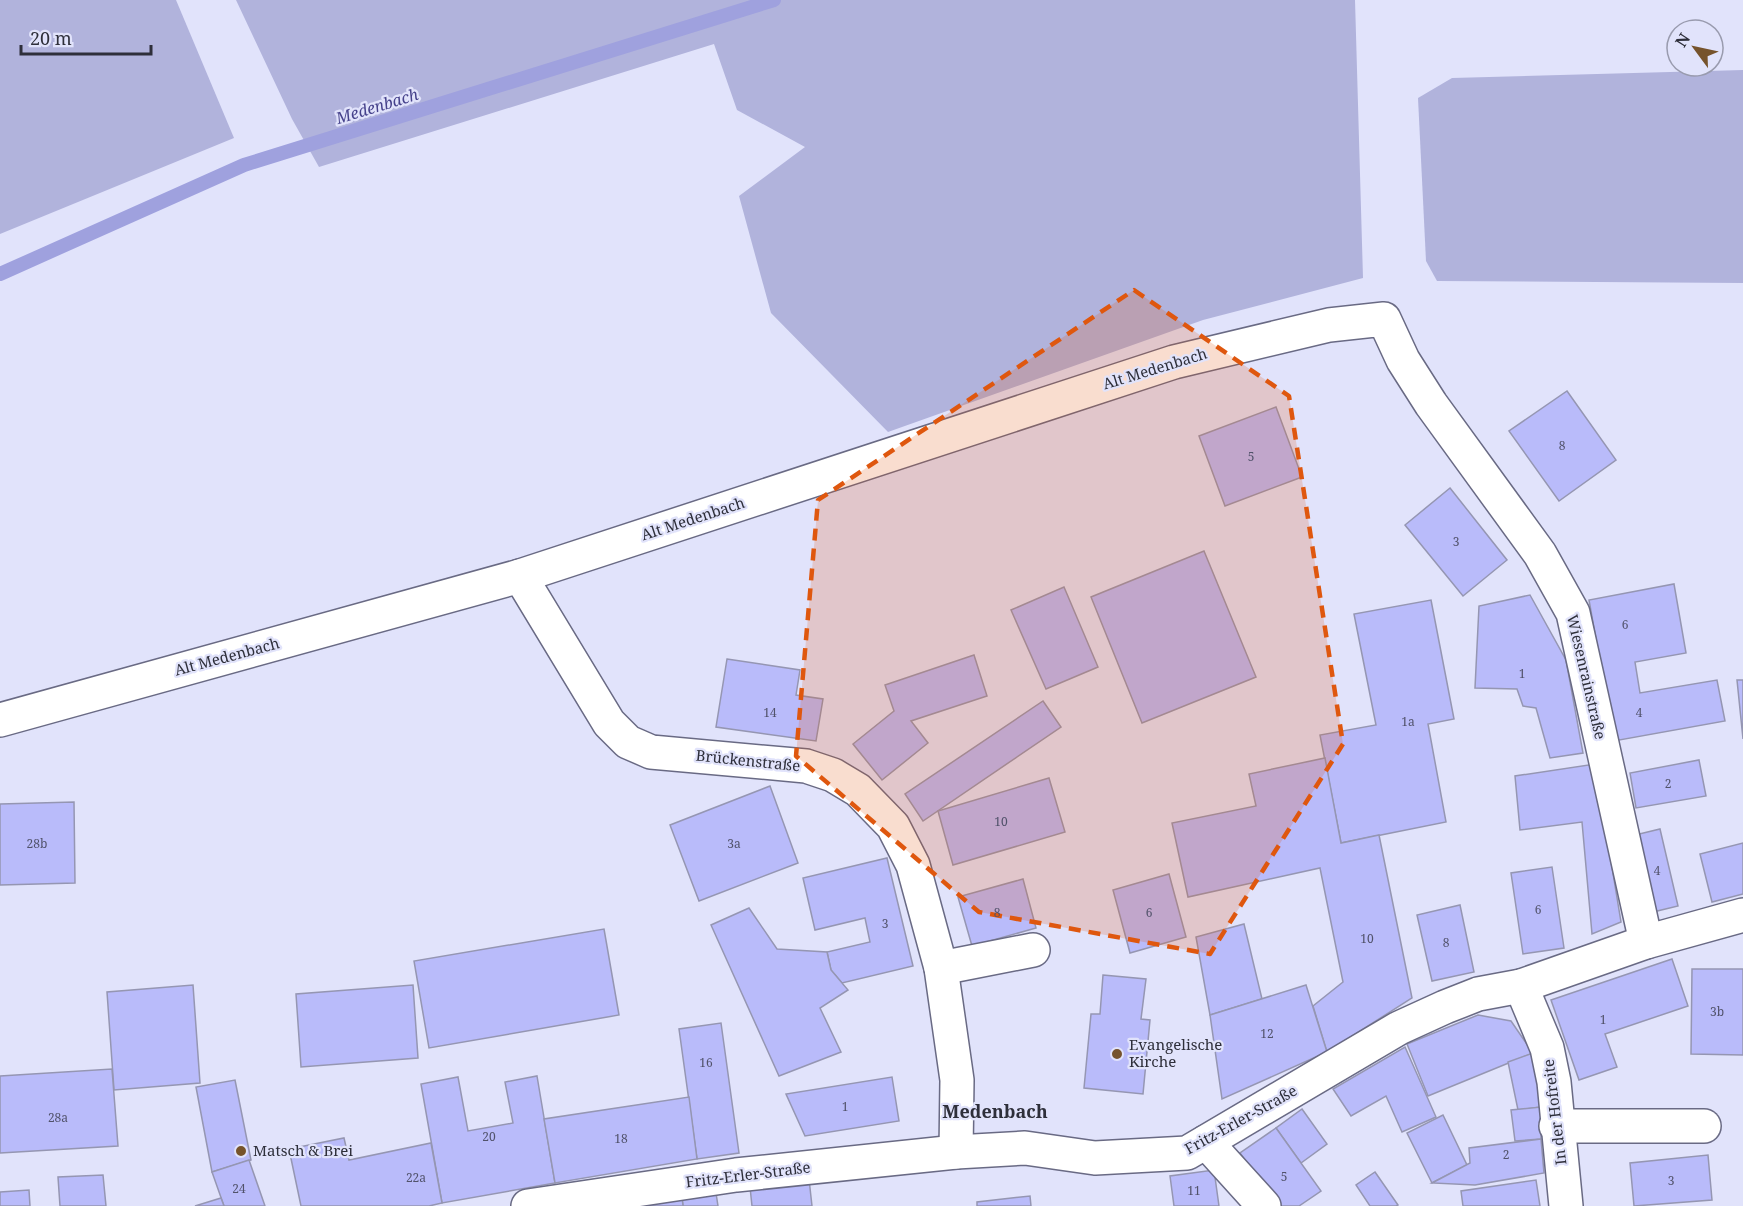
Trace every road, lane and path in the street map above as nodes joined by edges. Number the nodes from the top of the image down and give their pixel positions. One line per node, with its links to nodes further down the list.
1 (1384, 319): 2 (street, Alt Medenbach); 5 (street, Wiesenrainstraße)
2 (520, 576): 3 (street, Alt Medenbach); 7 (street, Brückenstraße)
3 (0, 720)
4 (1743, 915): 5 (street, Fritz-Erler-Straße)
5 (1646, 942): 8 (street, Fritz-Erler-Straße)
6 (1033, 950): 7 (street)
7 (941, 968): 12 (street, Brückenstraße)
8 (1521, 986): 9 (street, In der Hofreite); 11 (street, Fritz-Erler-Straße)
9 (1556, 1126): 10 (street); 15 (street, In der Hofreite)
10 (1704, 1126)
11 (1206, 1143): 12 (street, Fritz-Erler-Straße); 14 (street)
12 (956, 1152): 13 (street, Fritz-Erler-Straße)
13 (528, 1206)
14 (1264, 1206)
15 (1566, 1206)

